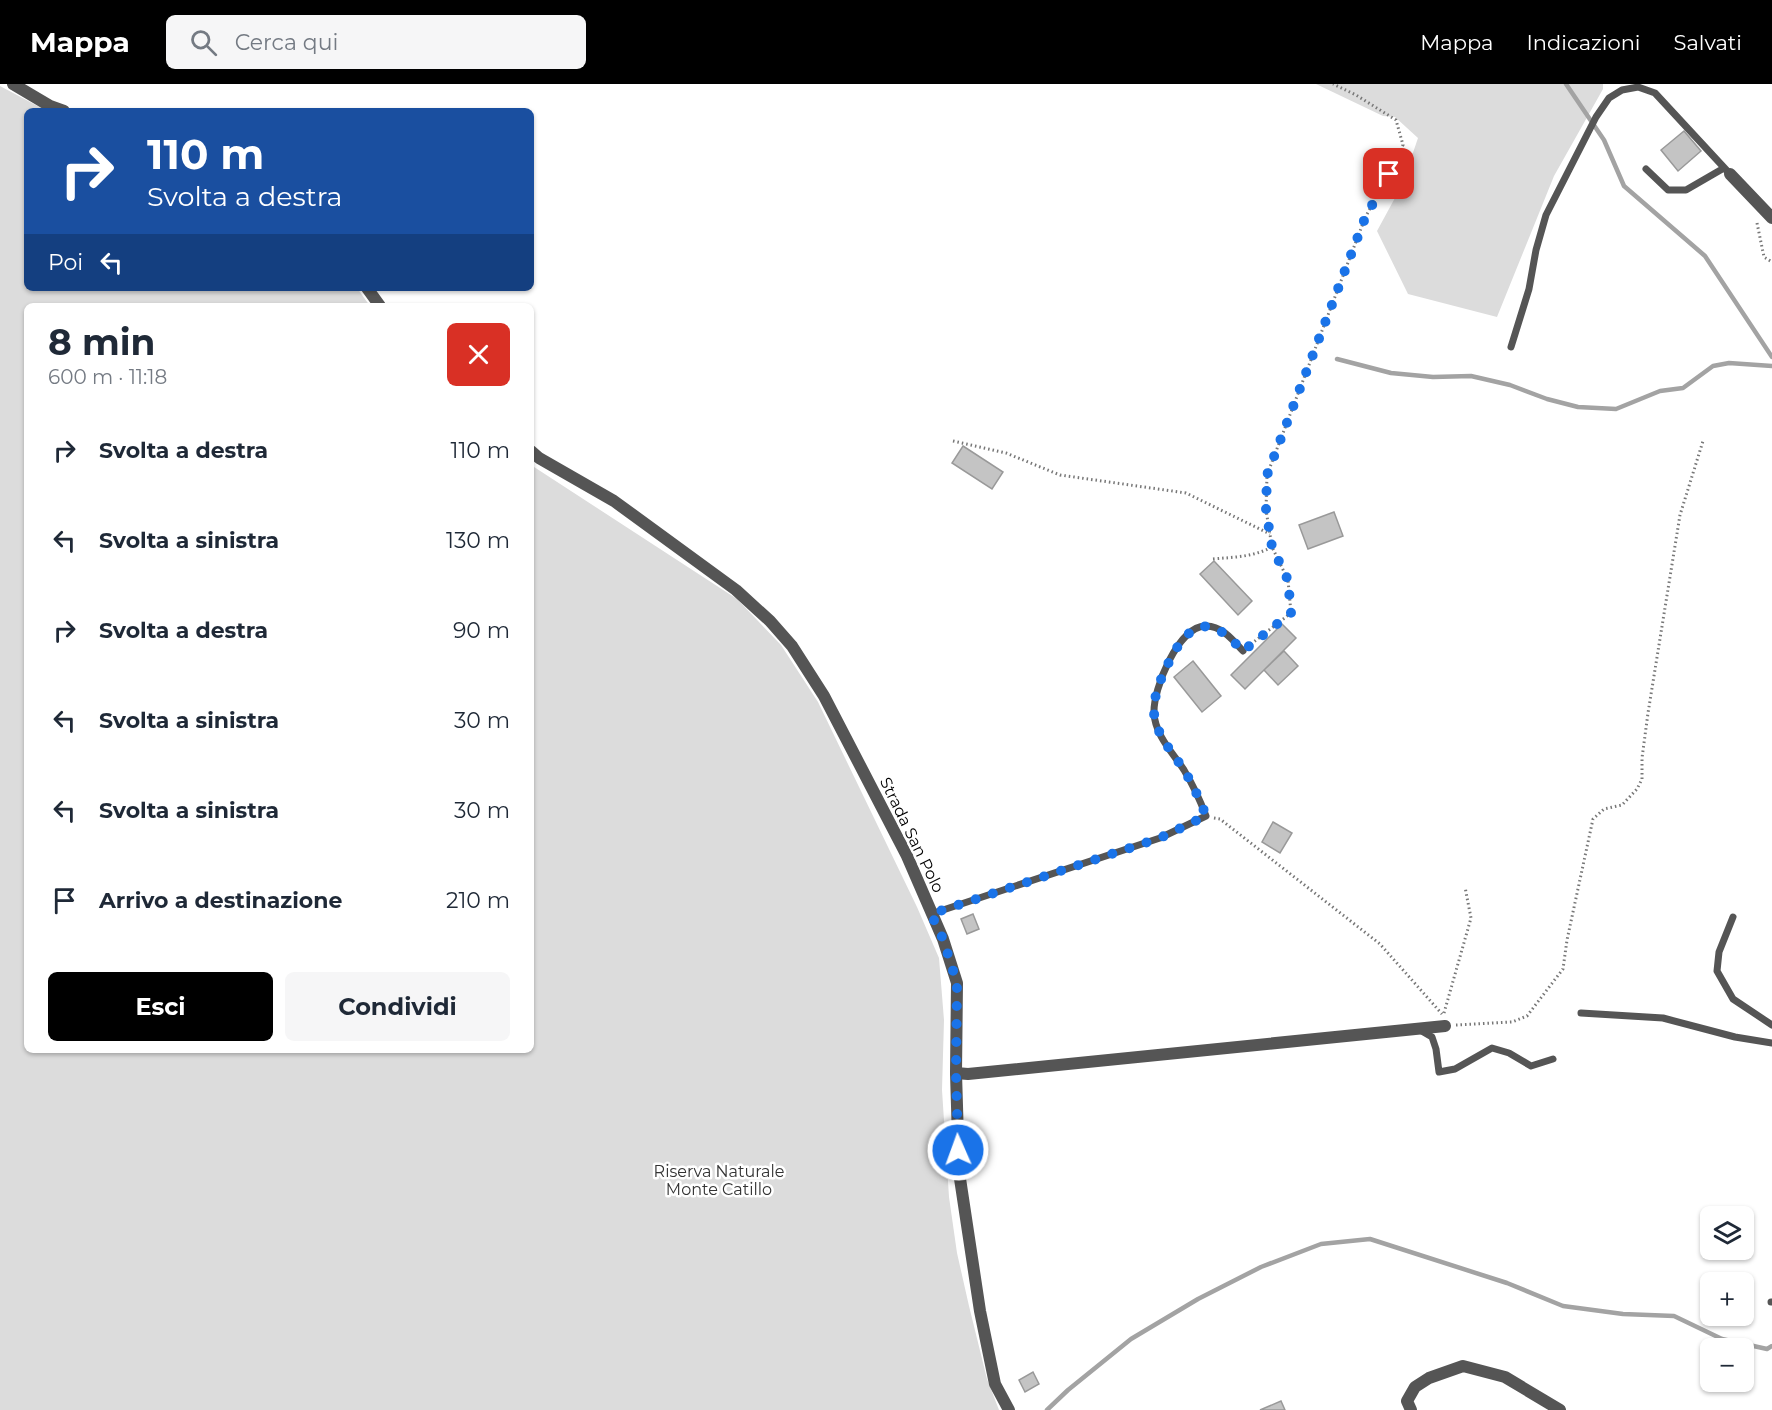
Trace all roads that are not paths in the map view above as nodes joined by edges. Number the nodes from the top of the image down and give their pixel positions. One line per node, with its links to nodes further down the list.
1 (13, 84): 2 (street)
2 (56, 108)
3 (1646, 169): 4 (lane)
4 (1727, 171): 5 (street); 6 (lane)
5 (1772, 218)
6 (1511, 347)
7 (534, 454): 9 (street, Strada San Polo)
8 (1243, 651): 9 (lane)
9 (931, 914): 17 (street, Strada San Polo)
10 (1733, 917): 12 (lane)
11 (1581, 1013): 15 (lane)
12 (1772, 1025)
13 (1445, 1026): 14 (street)
14 (1419, 1030): 16 (lane); 17 (street)
15 (1772, 1043)
16 (1553, 1059)
17 (956, 1072): 18 (street, Strada San Polo)
18 (1009, 1410)
19 (1411, 1410): 20 (street)
20 (1560, 1410)

